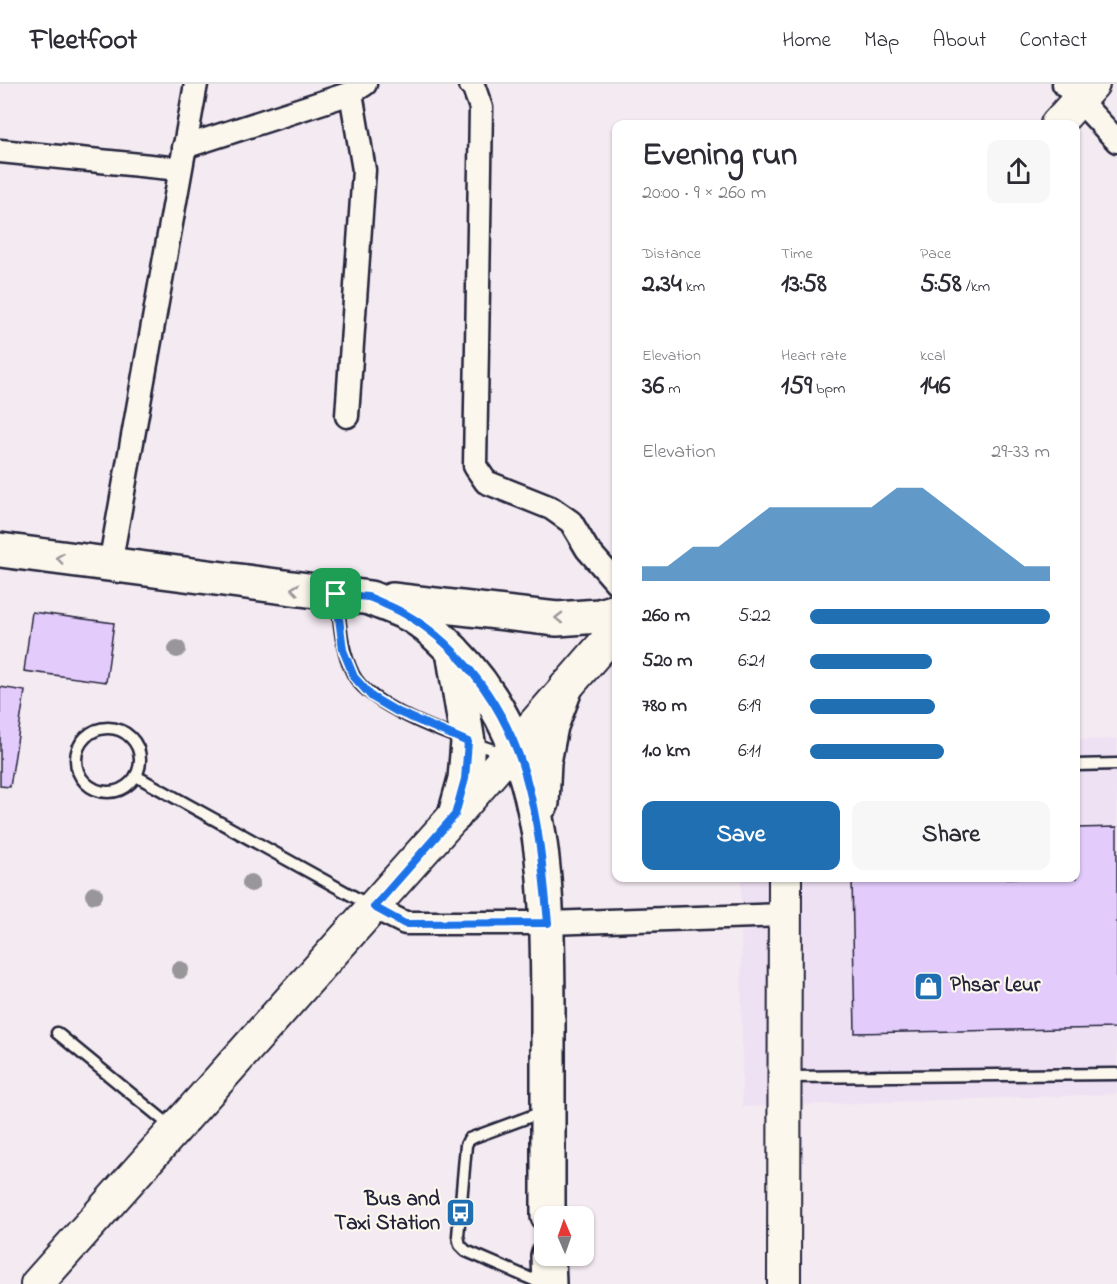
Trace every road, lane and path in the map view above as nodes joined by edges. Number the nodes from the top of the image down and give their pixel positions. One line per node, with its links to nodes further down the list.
1 (195, 84): 7 (street)
2 (470, 84): 13 (street)
3 (358, 88): 7 (street); 10 (street)
4 (1078, 90): 5 (street); 6 (street)
5 (1059, 120)
6 (1117, 141)
7 (184, 147): 9 (street)
8 (0, 151): 9 (street)
9 (180, 169): 12 (street)
10 (347, 416)
11 (0, 550): 12 (main road, one-way to 11)
12 (110, 565): 14 (main road, one-way to 12)
13 (612, 577)
14 (336, 594): 15 (main road); 20 (lane)
15 (370, 598): 16 (main road, one-way to 15); 18 (main road)
16 (612, 612)
17 (612, 635): 19 (street)
18 (453, 651): 20 (main road); 21 (main road)
19 (566, 687): 21 (street); 26 (main road)
20 (468, 742): 21 (lane); 25 (main road)
21 (512, 750): 25 (street); 26 (main road)
22 (1117, 764): 23 (lane)
23 (1080, 765)
24 (136, 776): 24 (lane); 28 (lane)
25 (455, 815): 28 (street)
26 (540, 840): 30 (main road)
27 (785, 882): 29 (street)
28 (374, 907): 30 (street); 35 (street)
29 (784, 915): 30 (street); 33 (street)
30 (548, 923): 34 (main road)
31 (57, 1033): 35 (lane)
32 (1117, 1074): 33 (lane)
33 (784, 1077): 41 (street)
34 (548, 1110): 36 (main road); 39 (lane)
35 (175, 1130): 38 (street)
36 (548, 1206)
37 (549, 1266): 40 (main road)
38 (37, 1284)
39 (543, 1284)
40 (549, 1284)
41 (784, 1284)

